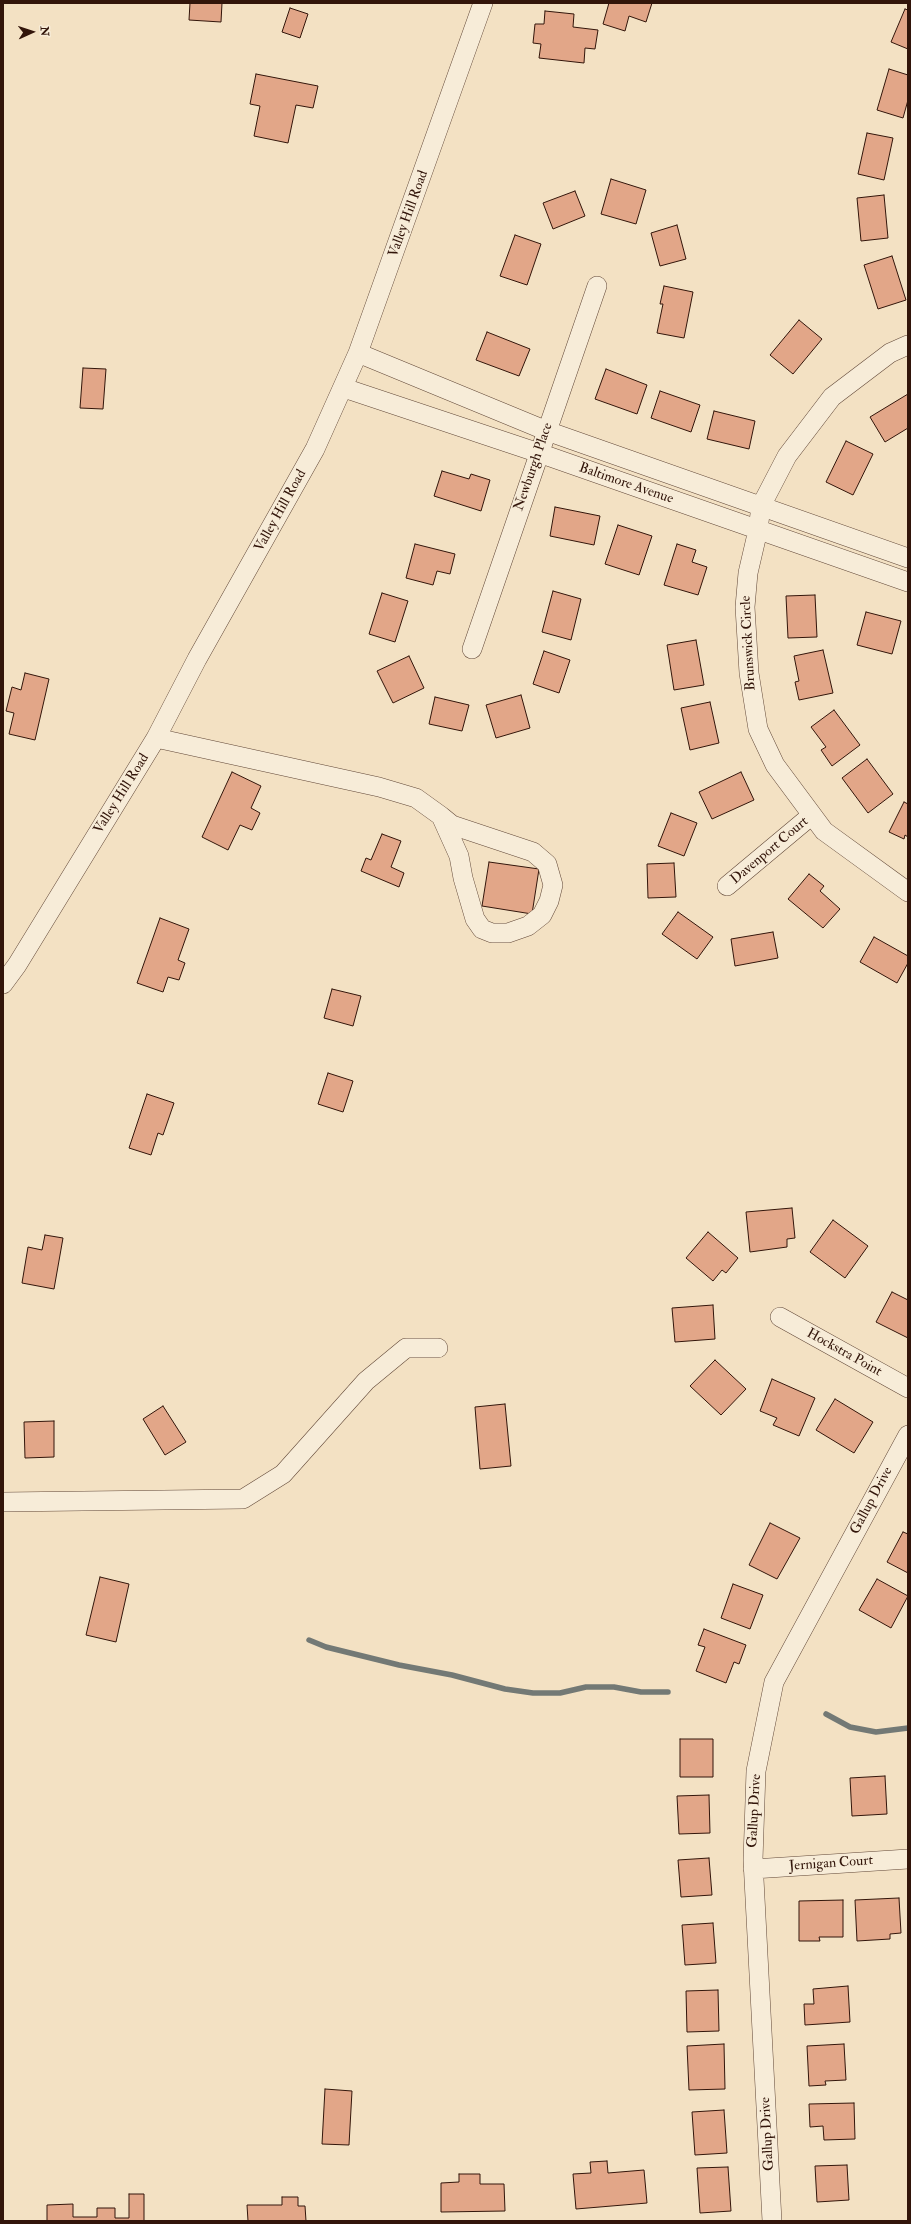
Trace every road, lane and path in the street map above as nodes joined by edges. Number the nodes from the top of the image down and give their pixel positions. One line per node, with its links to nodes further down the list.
1 (483, 3): 4 (street, Valley Hill Road)
2 (597, 286): 6 (street, Newburgh Place)
3 (908, 345): 8 (street, Brunswick Circle)
4 (358, 354): 5 (street, Valley Hill Road); 6 (street, Baltimore Avenue)
5 (344, 388): 7 (street, Baltimore Avenue); 13 (street, Valley Hill Road)
6 (547, 430): 7 (street, Newburgh Place); 8 (street, Baltimore Avenue)
7 (539, 453): 9 (street, Baltimore Avenue); 12 (street, Newburgh Place)
8 (761, 506): 9 (street, Brunswick Circle); 10 (street, Baltimore Avenue)
9 (758, 530): 11 (street, Baltimore Avenue); 14 (street, Brunswick Circle)
10 (908, 558)
11 (908, 582)
12 (472, 649)
13 (156, 738): 15 (street); 18 (street, Valley Hill Road)
14 (812, 815): 16 (street, Davenport Court); 17 (street, Brunswick Circle)
15 (441, 816): 15 (street)
16 (727, 886)
17 (908, 892)
18 (3, 984)
19 (780, 1317): 21 (street, Hockstra Point)
20 (438, 1348): 23 (street)
21 (908, 1388)
22 (908, 1435): 25 (street, Gallup Drive)
23 (3, 1502)
24 (908, 1859): 25 (street, Jernigan Court)
25 (753, 1869): 26 (street, Gallup Drive)
26 (772, 2221)

